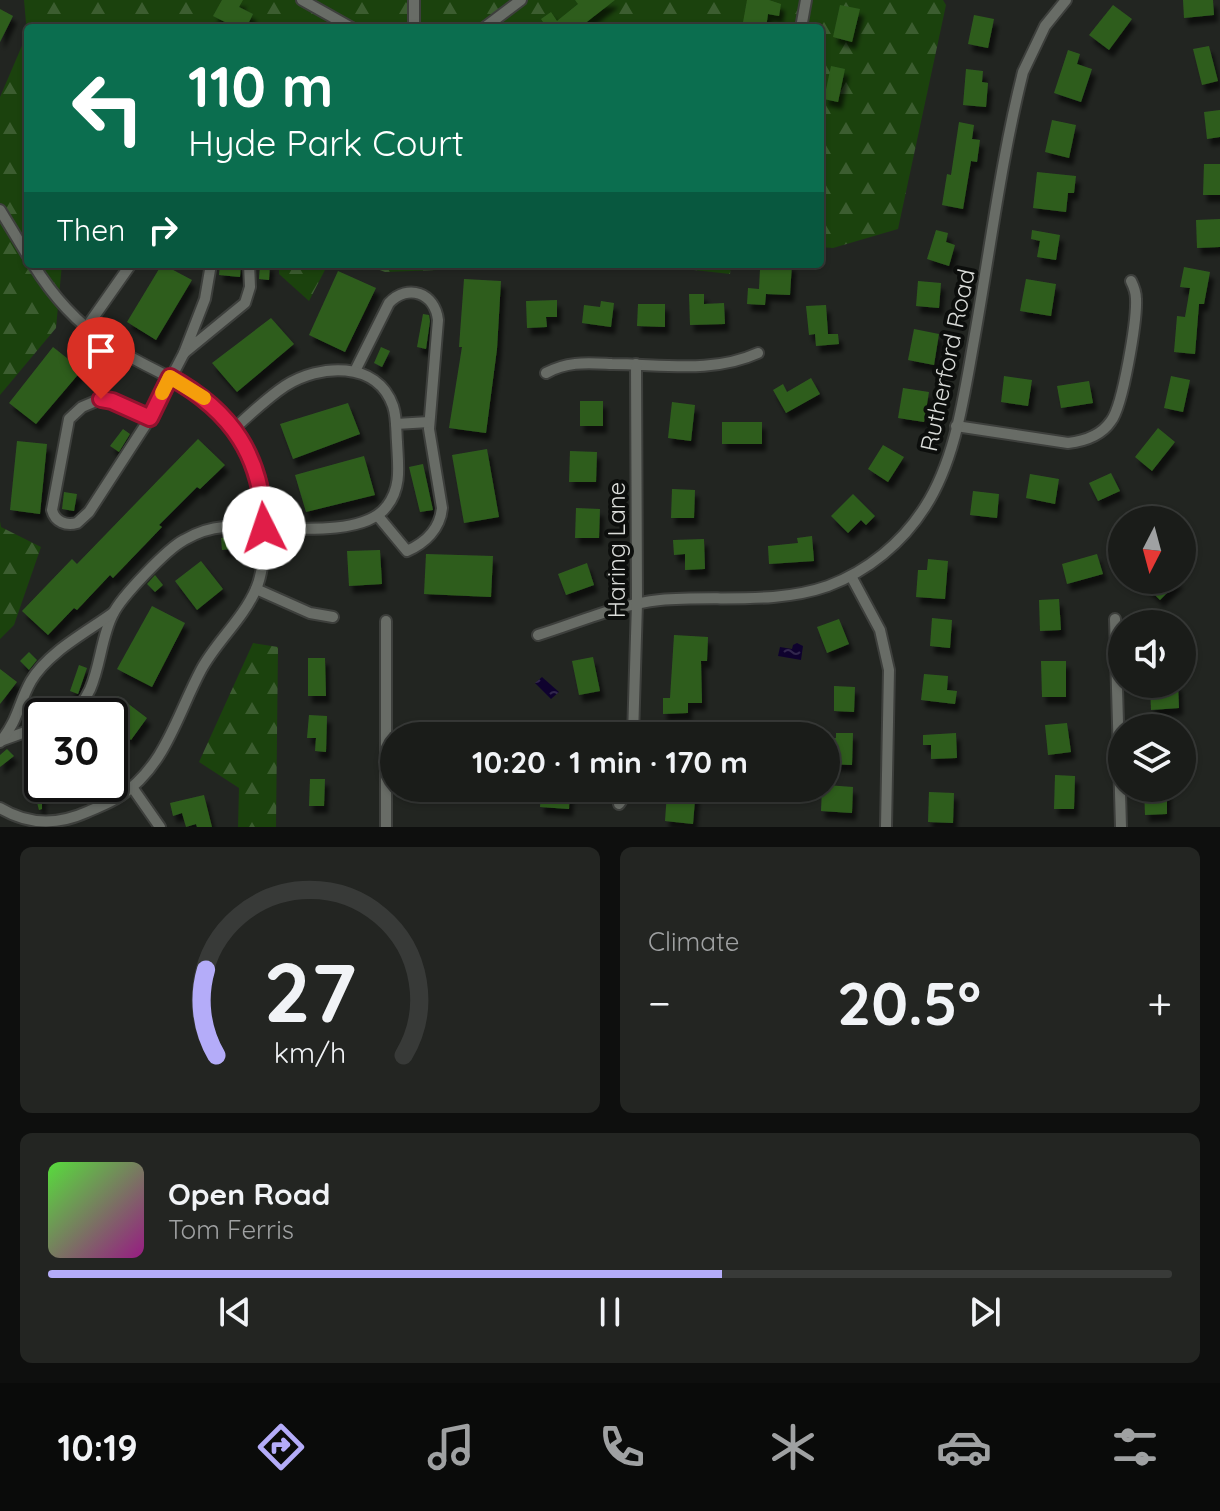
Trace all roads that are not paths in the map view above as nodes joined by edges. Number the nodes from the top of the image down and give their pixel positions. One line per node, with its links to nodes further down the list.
1 (302, 0): 6 (street)
2 (414, 0): 7 (street)
3 (521, 0): 8 (street)
4 (806, 0): 9 (street)
5 (1066, 0): 27 (street, Rutherford Road)
6 (345, 24)
7 (414, 24)
8 (489, 24)
9 (802, 24)
10 (0, 210): 11 (street)
11 (24, 249)
12 (36, 268): 17 (street)
13 (128, 268): 17 (street)
14 (210, 268): 18 (street)
15 (249, 268): 18 (street)
16 (1131, 281): 27 (street)
17 (86, 328): 23 (street)
18 (184, 353): 23 (street)
19 (758, 353): 20 (street)
20 (636, 364): 22 (street); 33 (street, Haring Lane)
21 (355, 371): 25 (street); 26 (street); 28 (street)
22 (546, 373)
23 (170, 377): 24 (street); 28 (street)
24 (150, 418): 24 (street)
25 (429, 422): 26 (street); 29 (street)
26 (396, 424): 29 (street)
27 (956, 426): 31 (street, Rutherford Road)
28 (234, 429): 30 (street)
29 (378, 516): 30 (street)
30 (264, 528): 32 (street); 34 (street)
31 (851, 576): 33 (street, Rutherford Road); 48 (street)
32 (256, 589): 35 (street); 43 (street)
33 (637, 603): 37 (street, Rutherford Road); 40 (street, Haring Lane)
34 (113, 613): 38 (street); 42 (street)
35 (333, 617)
36 (386, 621): 47 (street)
37 (538, 635)
38 (85, 698)
39 (1117, 698): 49 (street)
40 (633, 722)
41 (24, 733): 42 (street)
42 (1, 741)
43 (132, 787): 45 (street); 46 (street)
44 (0, 808): 45 (street)
45 (33, 824)
46 (160, 827)
47 (386, 827)
48 (886, 827)
49 (1121, 827)

